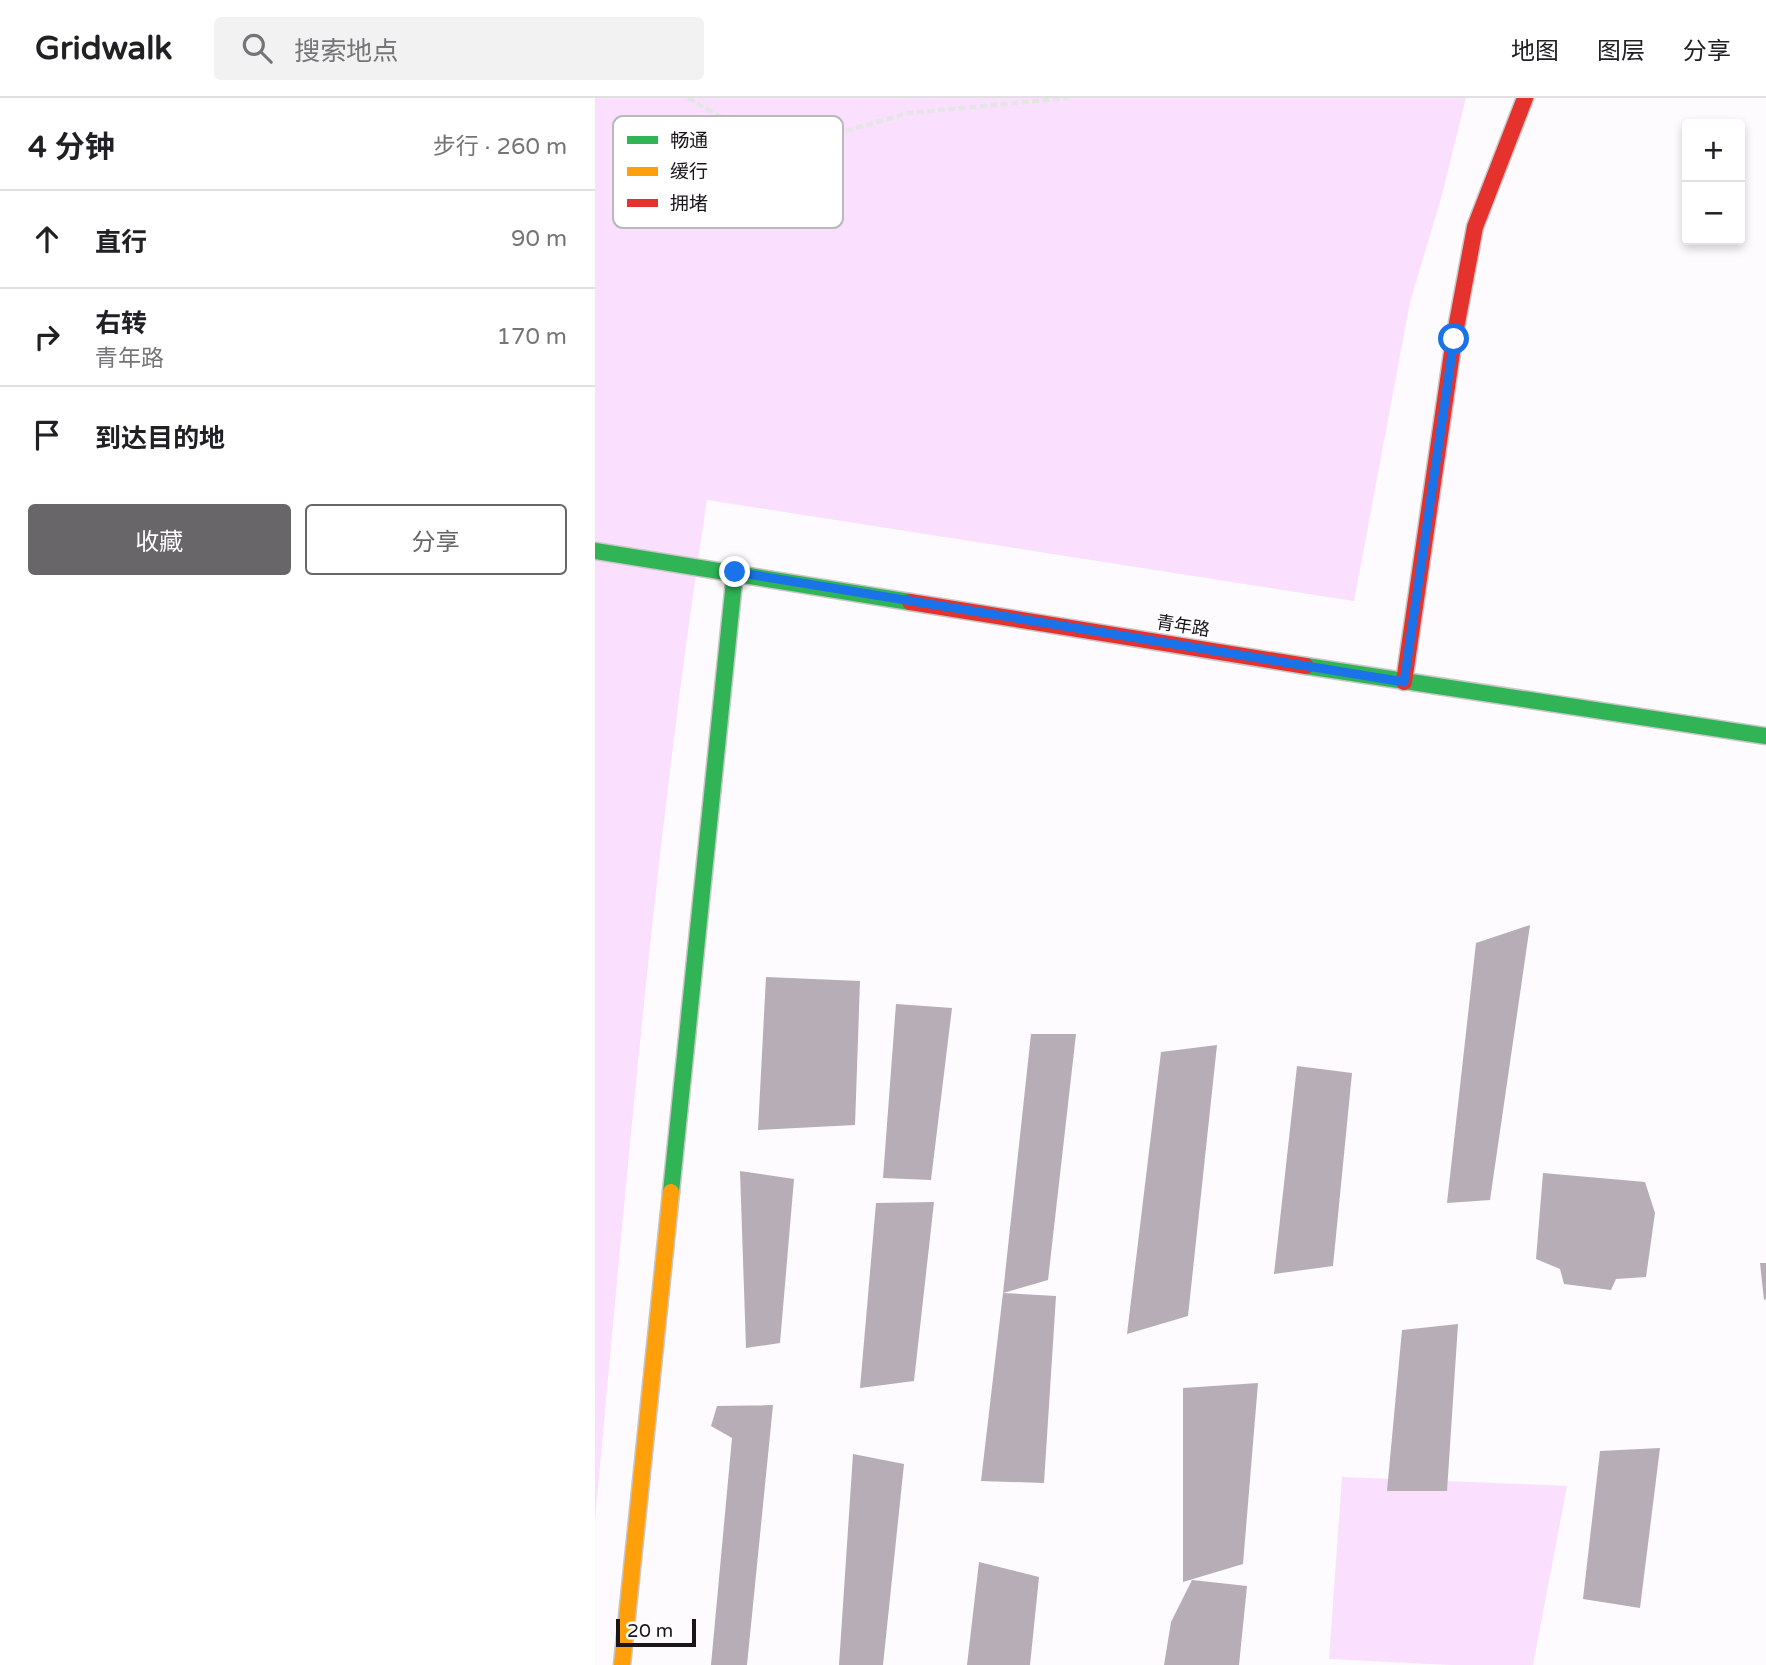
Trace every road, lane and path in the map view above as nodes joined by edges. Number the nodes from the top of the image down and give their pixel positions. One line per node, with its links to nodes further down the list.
1 (688, 98): 4 (path)
2 (1068, 98): 5 (path)
3 (1525, 98): 8 (street)
4 (720, 116)
5 (843, 132)
6 (595, 551): 7 (street, 青年路)
7 (735, 572): 8 (street, 青年路); 10 (street)
8 (1404, 682): 9 (street, 青年路)
9 (1766, 736)
10 (622, 1665)

